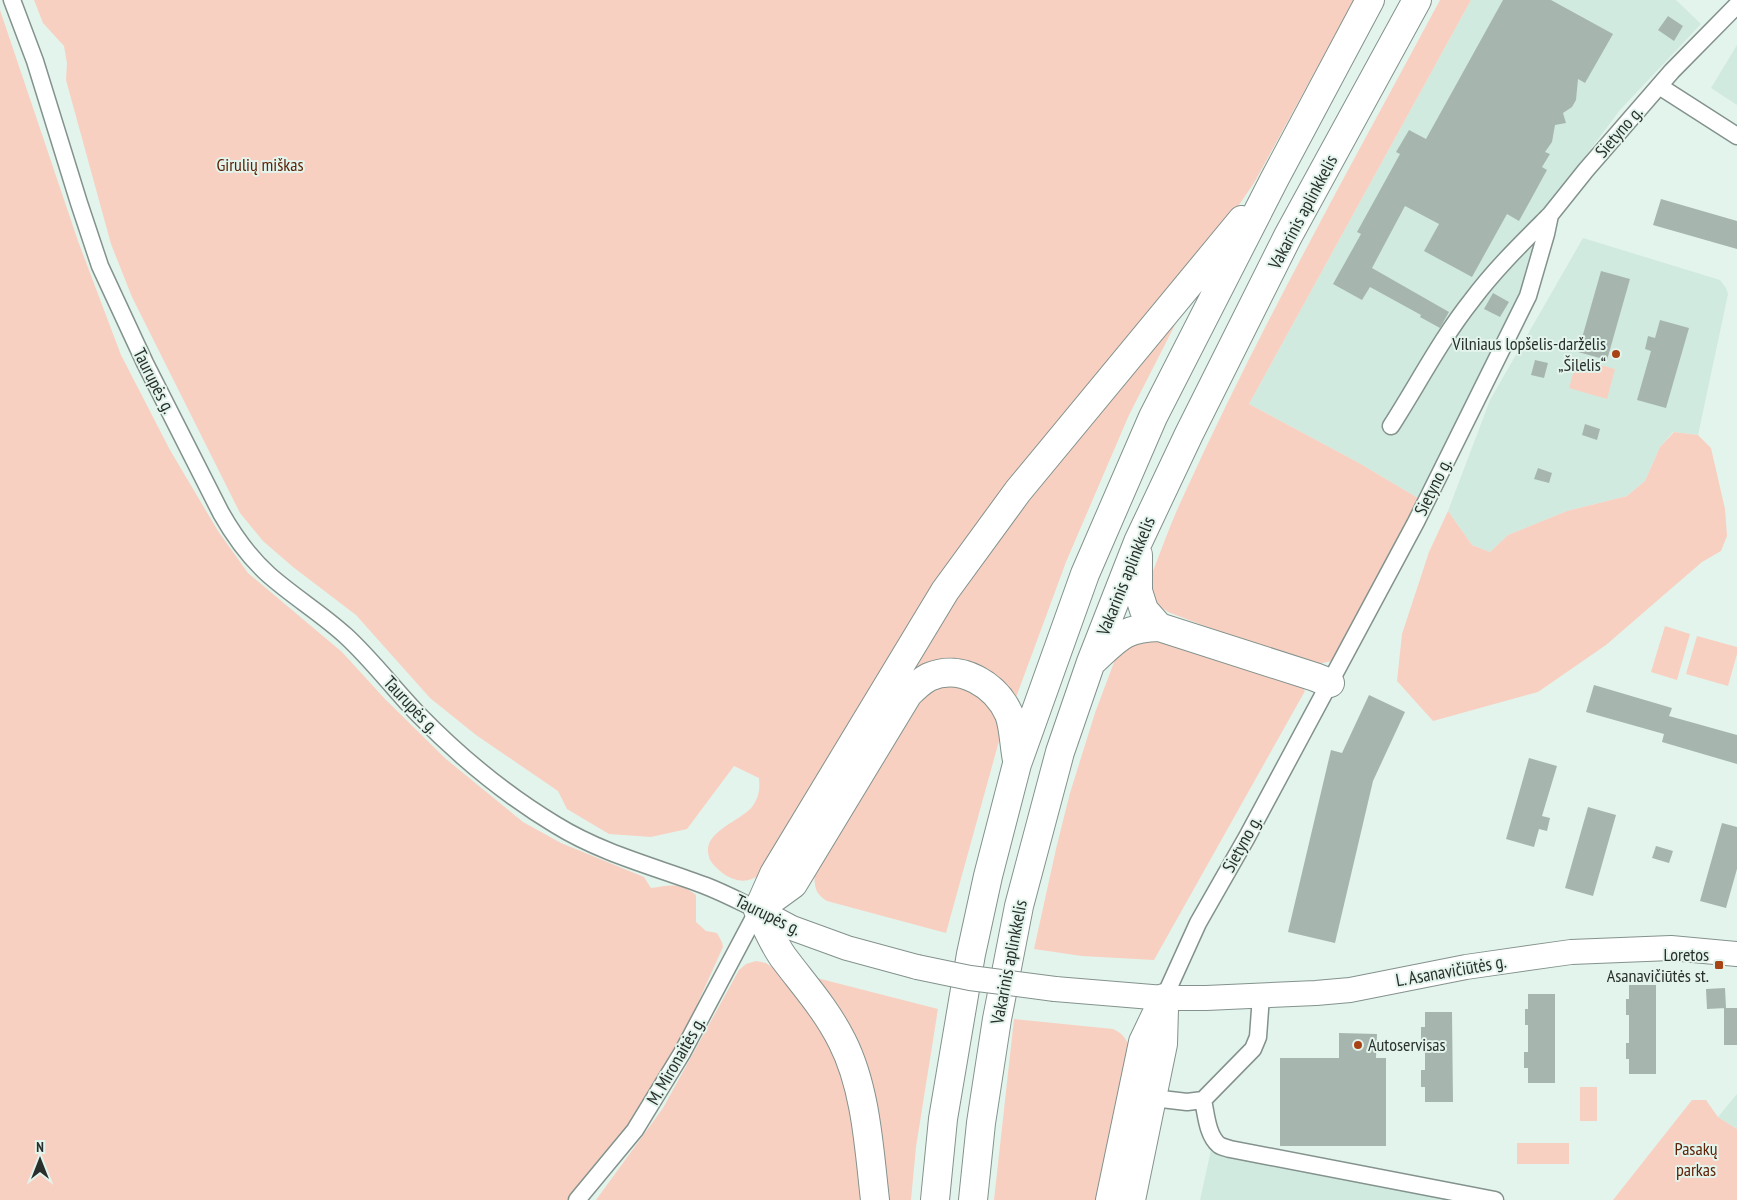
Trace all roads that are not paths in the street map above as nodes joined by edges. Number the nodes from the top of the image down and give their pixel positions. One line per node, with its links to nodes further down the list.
1 (12, 0): 15 (street, Taurupės g.)
2 (1370, 0): 7 (highway, Vakarinis aplinkkelis)
3 (1417, 0): 10 (highway, Vakarinis aplinkkelis)
4 (1737, 5): 5 (street, Sietyno g.)
5 (1659, 86): 6 (street); 8 (street, Sietyno g.)
6 (1737, 136)
7 (1274, 180): 14 (highway, Vakarinis aplinkkelis); 15 (highway)
8 (1550, 215): 9 (street); 13 (street, Sietyno g.)
9 (1391, 426)
10 (1138, 542): 11 (highway); 12 (highway, Vakarinis aplinkkelis)
11 (1159, 627): 12 (highway); 13 (highway)
12 (1091, 662): 24 (highway, Vakarinis aplinkkelis)
13 (1330, 683): 18 (street, Sietyno g.)
14 (1017, 764): 15 (highway); 23 (highway, Vakarinis aplinkkelis)
15 (758, 910): 18 (main road, Taurupės g., bridge); 21 (street, M. Mironaitės g.); 22 (highway)
16 (1737, 954): 17 (main road, L. Asanavičiūtės g.)
17 (1261, 996): 18 (main road, L. Asanavičiūtės g.); 20 (street)
18 (1164, 998): 19 (highway); 25 (highway)
19 (1153, 1098): 20 (street); 26 (highway)
20 (1203, 1100): 27 (street)
21 (577, 1200)
22 (876, 1200)
23 (935, 1200)
24 (973, 1200)
25 (1110, 1200)
26 (1131, 1200)
27 (1495, 1200)

